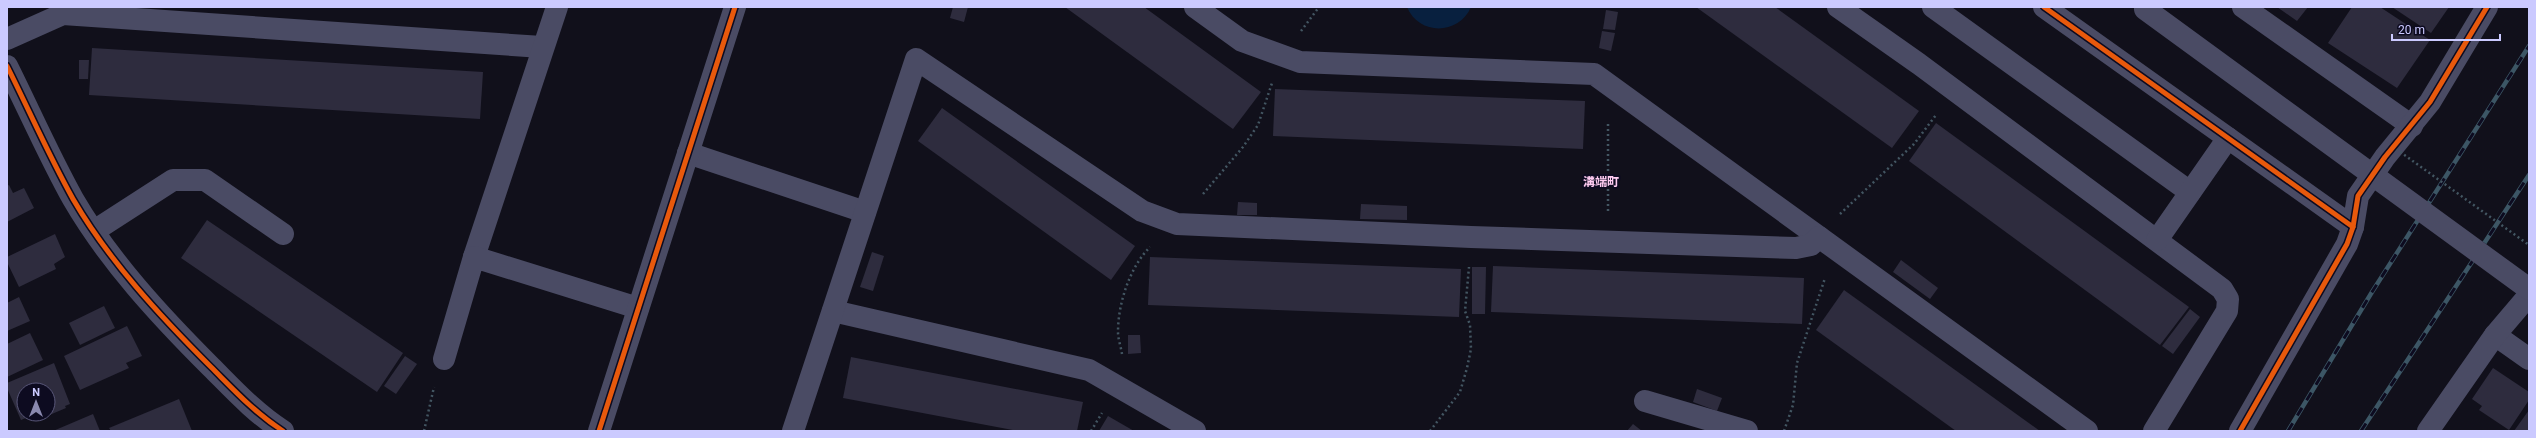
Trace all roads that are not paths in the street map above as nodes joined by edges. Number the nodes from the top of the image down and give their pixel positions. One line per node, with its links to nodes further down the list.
1 (557, 7): 11 (street)
2 (735, 7): 15 (street)
3 (1195, 7): 22 (street)
4 (1838, 7): 21 (street)
5 (1933, 7): 16 (street)
6 (2044, 7): 14 (street)
7 (2243, 7): 13 (street)
8 (2487, 7): 13 (street)
9 (2144, 8): 24 (street, bridge)
10 (7, 39): 11 (street)
11 (542, 47): 23 (street)
12 (7, 66): 19 (street)
13 (2412, 126): 18 (street)
14 (2228, 138): 16 (street); 18 (street)
15 (688, 153): 17 (street); 26 (street)
16 (2190, 192): 21 (street)
17 (865, 212): 22 (street); 27 (street)
18 (2353, 227): 40 (street)
19 (94, 231): 20 (street); 32 (street)
20 (283, 234)
21 (2157, 240): 39 (street)
22 (1827, 242): 38 (street)
23 (474, 257): 26 (street); 29 (street)
24 (2529, 288)
25 (2529, 295): 28 (street)
26 (638, 308): 34 (street)
27 (833, 311): 35 (street); 36 (street)
28 (2495, 334): 30 (street); 41 (street)
29 (444, 358)
30 (2529, 359)
31 (1645, 401): 37 (street)
32 (257, 423): 33 (street)
33 (283, 431)
34 (599, 431)
35 (793, 431)
36 (1195, 431)
37 (1747, 431)
38 (2087, 431)
39 (2154, 431)
40 (2240, 431)
41 (2428, 431)

